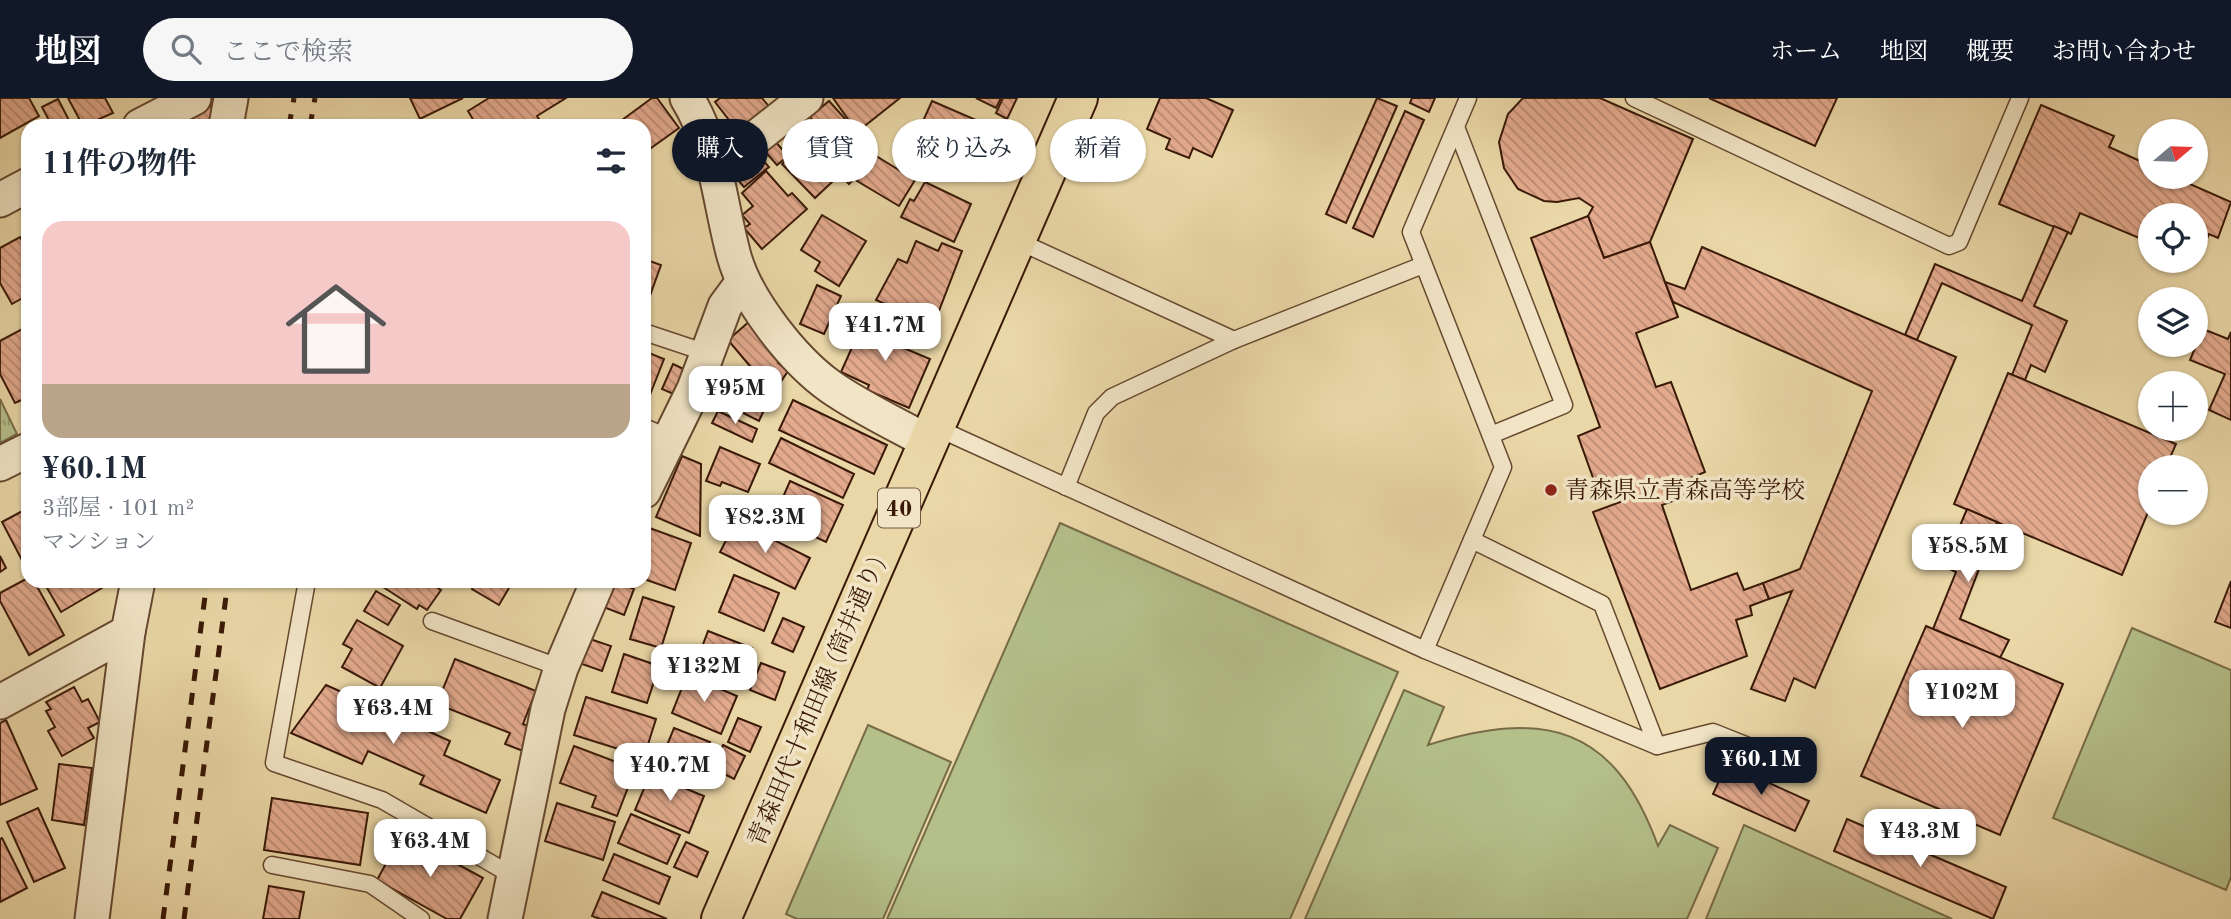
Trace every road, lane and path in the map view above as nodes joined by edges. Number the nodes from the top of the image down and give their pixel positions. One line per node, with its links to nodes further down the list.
1 (194, 98): 9 (street)
2 (231, 98): 10 (street)
3 (687, 98): 11 (street)
4 (806, 98): 13 (street)
5 (1078, 98): 17 (main road, 青森田代十和田線 (筒井通り) / 40)
6 (1468, 98): 12 (lane)
7 (1634, 98): 8 (lane)
8 (2020, 98)
9 (145, 114)
10 (227, 119)
11 (700, 119)
12 (1456, 127): 18 (lane); 25 (lane)
13 (768, 128)
14 (719, 182): 19 (street)
15 (21, 189): 16 (street)
16 (0, 200)
17 (1018, 241): 21 (lane); 24 (main road, 青森田代十和田線 (筒井通り) / 40)
18 (1423, 265): 21 (lane); 25 (lane)
19 (742, 283): 22 (street); 24 (street)
20 (651, 334): 22 (lane)
21 (1234, 340): 29 (lane)
22 (707, 353): 23 (street)
23 (658, 433): 27 (street)
24 (932, 435): 29 (lane); 46 (main road, 青森田代十和田線 (筒井通り) / 40)
25 (1491, 435): 30 (lane)
26 (21, 454): 28 (street)
27 (651, 462)
28 (0, 464)
29 (1066, 486): 36 (lane)
30 (1472, 540): 36 (lane); 39 (lane)
31 (137, 588): 35 (street)
32 (306, 588): 42 (lane)
33 (595, 588): 37 (street)
34 (432, 621): 37 (lane)
35 (128, 632): 38 (street); 43 (street)
36 (1425, 650): 39 (lane)
37 (561, 668): 42 (street)
38 (0, 702)
39 (1657, 746): 40 (lane)
40 (1791, 764)
41 (272, 865): 44 (lane)
42 (513, 876): 45 (street)
43 (83, 914)
44 (421, 919)
45 (505, 919)
46 (721, 919)

